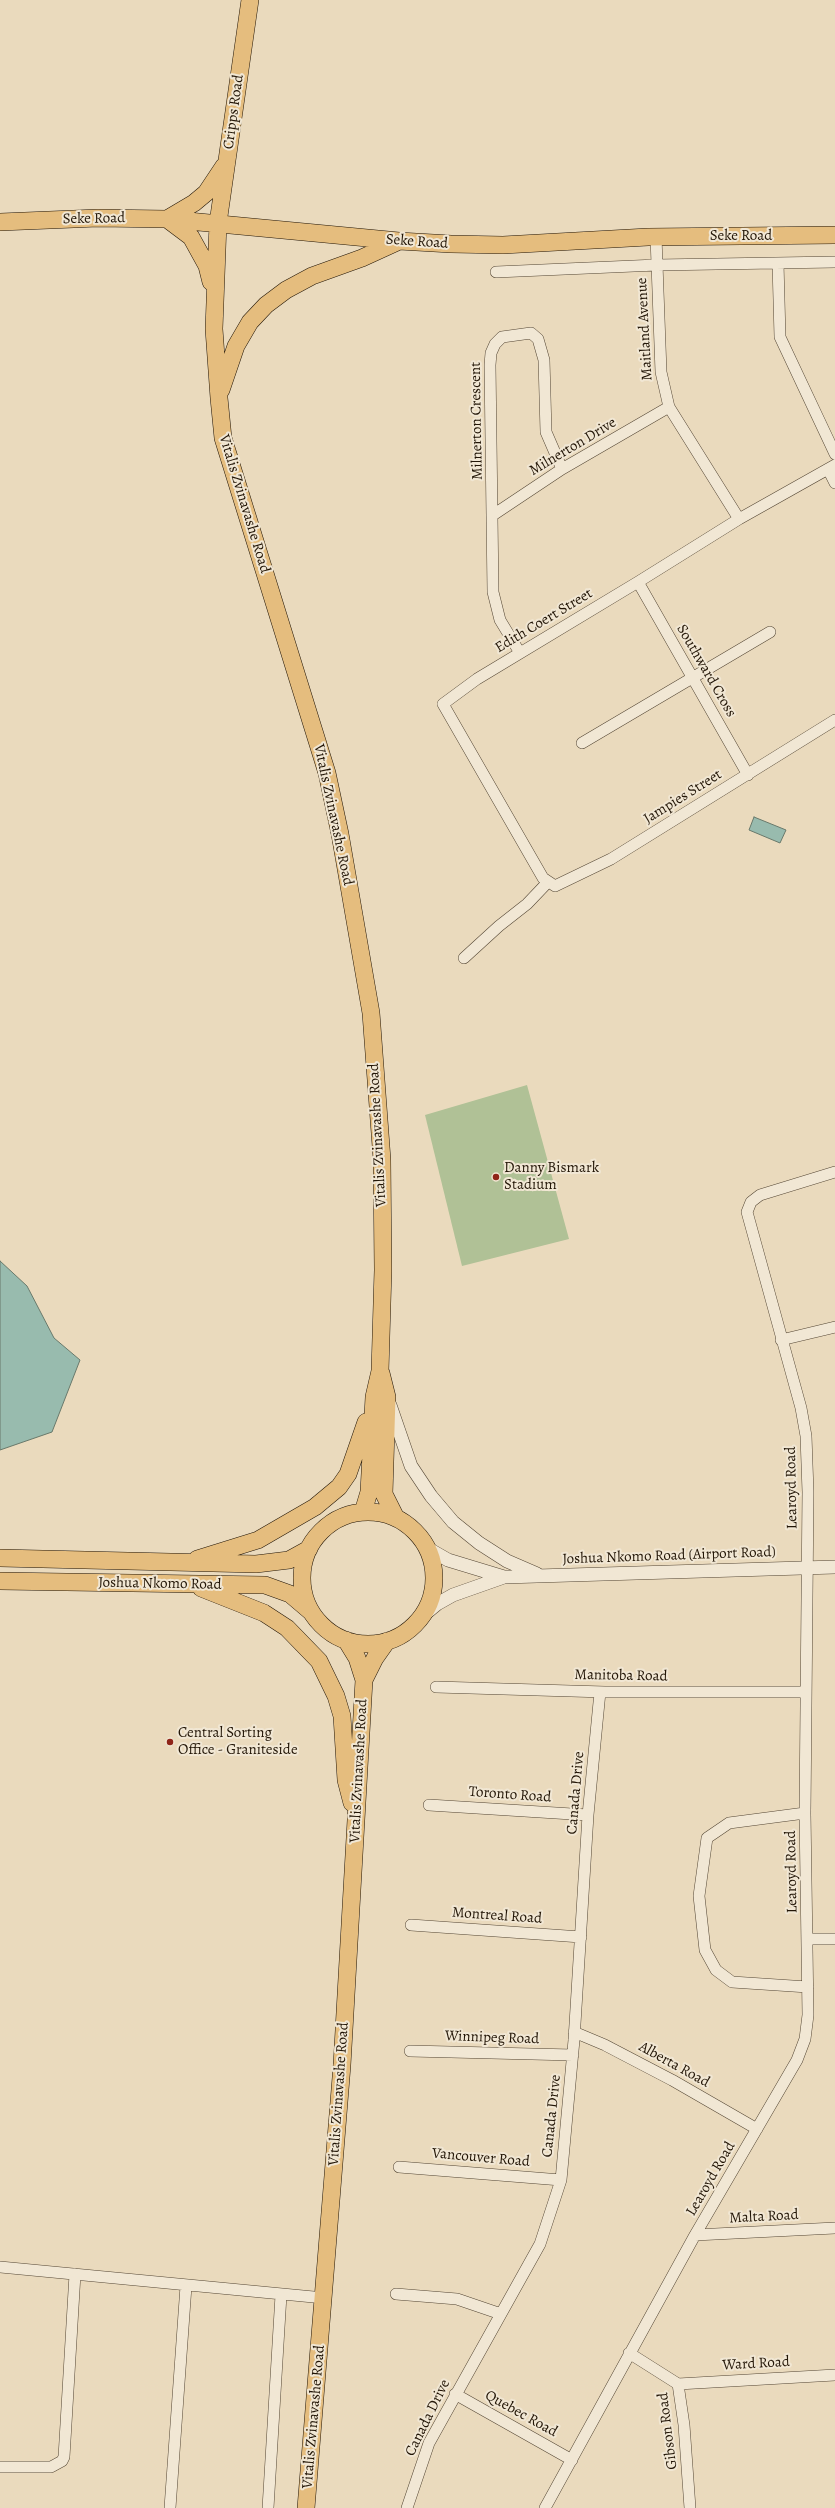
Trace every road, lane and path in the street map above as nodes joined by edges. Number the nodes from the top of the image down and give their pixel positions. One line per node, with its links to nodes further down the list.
1 (250, 0): 2 (main road, Cripps Road)
2 (226, 163): 3 (main road); 5 (main road, Cripps Road)
3 (167, 219): 4 (main road, Seke Road); 5 (main road, Seke Road); 13 (main road)
4 (0, 222)
5 (218, 223): 8 (main road, Seke Road); 13 (main road, Vitalis Zvinavashe Road)
6 (835, 236): 7 (main road, Seke Road)
7 (656, 237): 8 (main road, Seke Road); 11 (street, Maitland Avenue)
8 (399, 241): 14 (main road)
9 (835, 262): 10 (street)
10 (778, 263): 11 (street); 16 (street)
11 (657, 265): 12 (street); 15 (street, Maitland Avenue)
12 (496, 272)
13 (214, 291): 14 (main road, Vitalis Zvinavashe Road)
14 (219, 398): 34 (main road, Vitalis Zvinavashe Road)
15 (669, 407): 18 (street, Milnerton Drive); 21 (street, Maitland Avenue)
16 (835, 454)
17 (831, 467): 19 (street); 21 (street, Edith Coert Street)
18 (562, 469): 20 (street, Milnerton Drive); 20 (street, Milnerton Crescent)
19 (835, 483)
20 (493, 515): 24 (street, Milnerton Crescent)
21 (739, 519): 22 (street, Edith Coert Street)
22 (638, 582): 24 (street, Edith Coert Street); 25 (street, Southward Cross)
23 (770, 632): 25 (street)
24 (520, 653): 29 (street, Edith Coert Street)
25 (692, 678): 27 (street); 28 (street, Southward Cross)
26 (835, 720): 28 (street, Jampies Street)
27 (582, 743)
28 (748, 775): 29 (street, Jampies Street)
29 (545, 881): 30 (street)
30 (464, 958)
31 (835, 1172): 33 (street, Learoyd Road)
32 (835, 1327): 33 (street)
33 (781, 1340): 42 (street, Learoyd Road)
34 (381, 1397): 35 (main road, Vitalis Zvinavashe Road); 36 (main road, Vitalis Zvinavashe Road); 40 (main road); 43 (street)
35 (363, 1512): 36 (main road); 38 (main road)
36 (396, 1518): 37 (main road)
37 (427, 1548): 44 (street); 48 (main road)
38 (309, 1549): 40 (main road, Joshua Nkomo Road); 47 (main road)
39 (0, 1558): 40 (main road, Joshua Nkomo Road)
40 (180, 1564)
41 (835, 1567): 42 (street, Joshua Nkomo Road (Airport Road))
42 (806, 1568): 43 (street, Joshua Nkomo Road (Airport Road)); 54 (street, Learoyd Road)
43 (541, 1576): 44 (street, Joshua Nkomo Road (Airport Road))
44 (504, 1577): 48 (street)
45 (0, 1581): 46 (main road, Joshua Nkomo Road)
46 (190, 1584): 47 (main road, Joshua Nkomo Road); 56 (main road)
47 (312, 1613): 49 (main road)
48 (420, 1618): 50 (main road)
49 (346, 1640): 50 (main road); 51 (main road, Vitalis Zvinavashe Road)
50 (387, 1641): 51 (main road, Vitalis Zvinavashe Road)
51 (364, 1680): 56 (main road, Vitalis Zvinavashe Road)
52 (436, 1687): 53 (street, Manitoba Road)
53 (600, 1692): 54 (street, Manitoba Road); 58 (street, Canada Drive)
54 (805, 1692): 57 (street, Learoyd Road)
55 (429, 1805): 58 (street, Toronto Road)
56 (356, 1812): 77 (main road, Vitalis Zvinavashe Road)
57 (805, 1813): 61 (street, Learoyd Road); 63 (street)
58 (588, 1815): 60 (street, Canada Drive)
59 (412, 1925): 60 (street, Montreal Road)
60 (580, 1937): 64 (street, Canada Drive)
61 (808, 1939): 62 (street); 63 (street, Learoyd Road)
62 (835, 1939)
63 (808, 1987): 67 (street, Learoyd Road)
64 (574, 2032): 66 (street, Canada Drive); 67 (street, Alberta Road)
65 (410, 2051): 66 (street, Winnipeg Road)
66 (573, 2055): 69 (street, Canada Drive)
67 (757, 2129): 71 (street, Learoyd Road)
68 (398, 2167): 69 (street, Vancouver Road)
69 (561, 2180): 78 (street, Canada Drive)
70 (835, 2228): 71 (street, Malta Road)
71 (695, 2235): 79 (street, Learoyd Road)
72 (0, 2267): 73 (street)
73 (75, 2274): 74 (street); 84 (street)
74 (186, 2286): 76 (street); 85 (street)
75 (396, 2294): 78 (street)
76 (281, 2295): 77 (street); 86 (street)
77 (324, 2298): 87 (main road, Vitalis Zvinavashe Road)
78 (501, 2314): 82 (street, Canada Drive)
79 (629, 2353): 81 (street, Gibson Road); 83 (street, Learoyd Road)
80 (835, 2375): 81 (street, Ward Road)
81 (678, 2384): 90 (street, Gibson Road)
82 (455, 2394): 83 (street, Quebec Road); 88 (street, Canada Drive)
83 (572, 2460): 89 (street, Learoyd Road)
84 (0, 2467)
85 (170, 2508)
86 (268, 2508)
87 (306, 2508)
88 (407, 2508)
89 (545, 2508)
90 (690, 2508)

